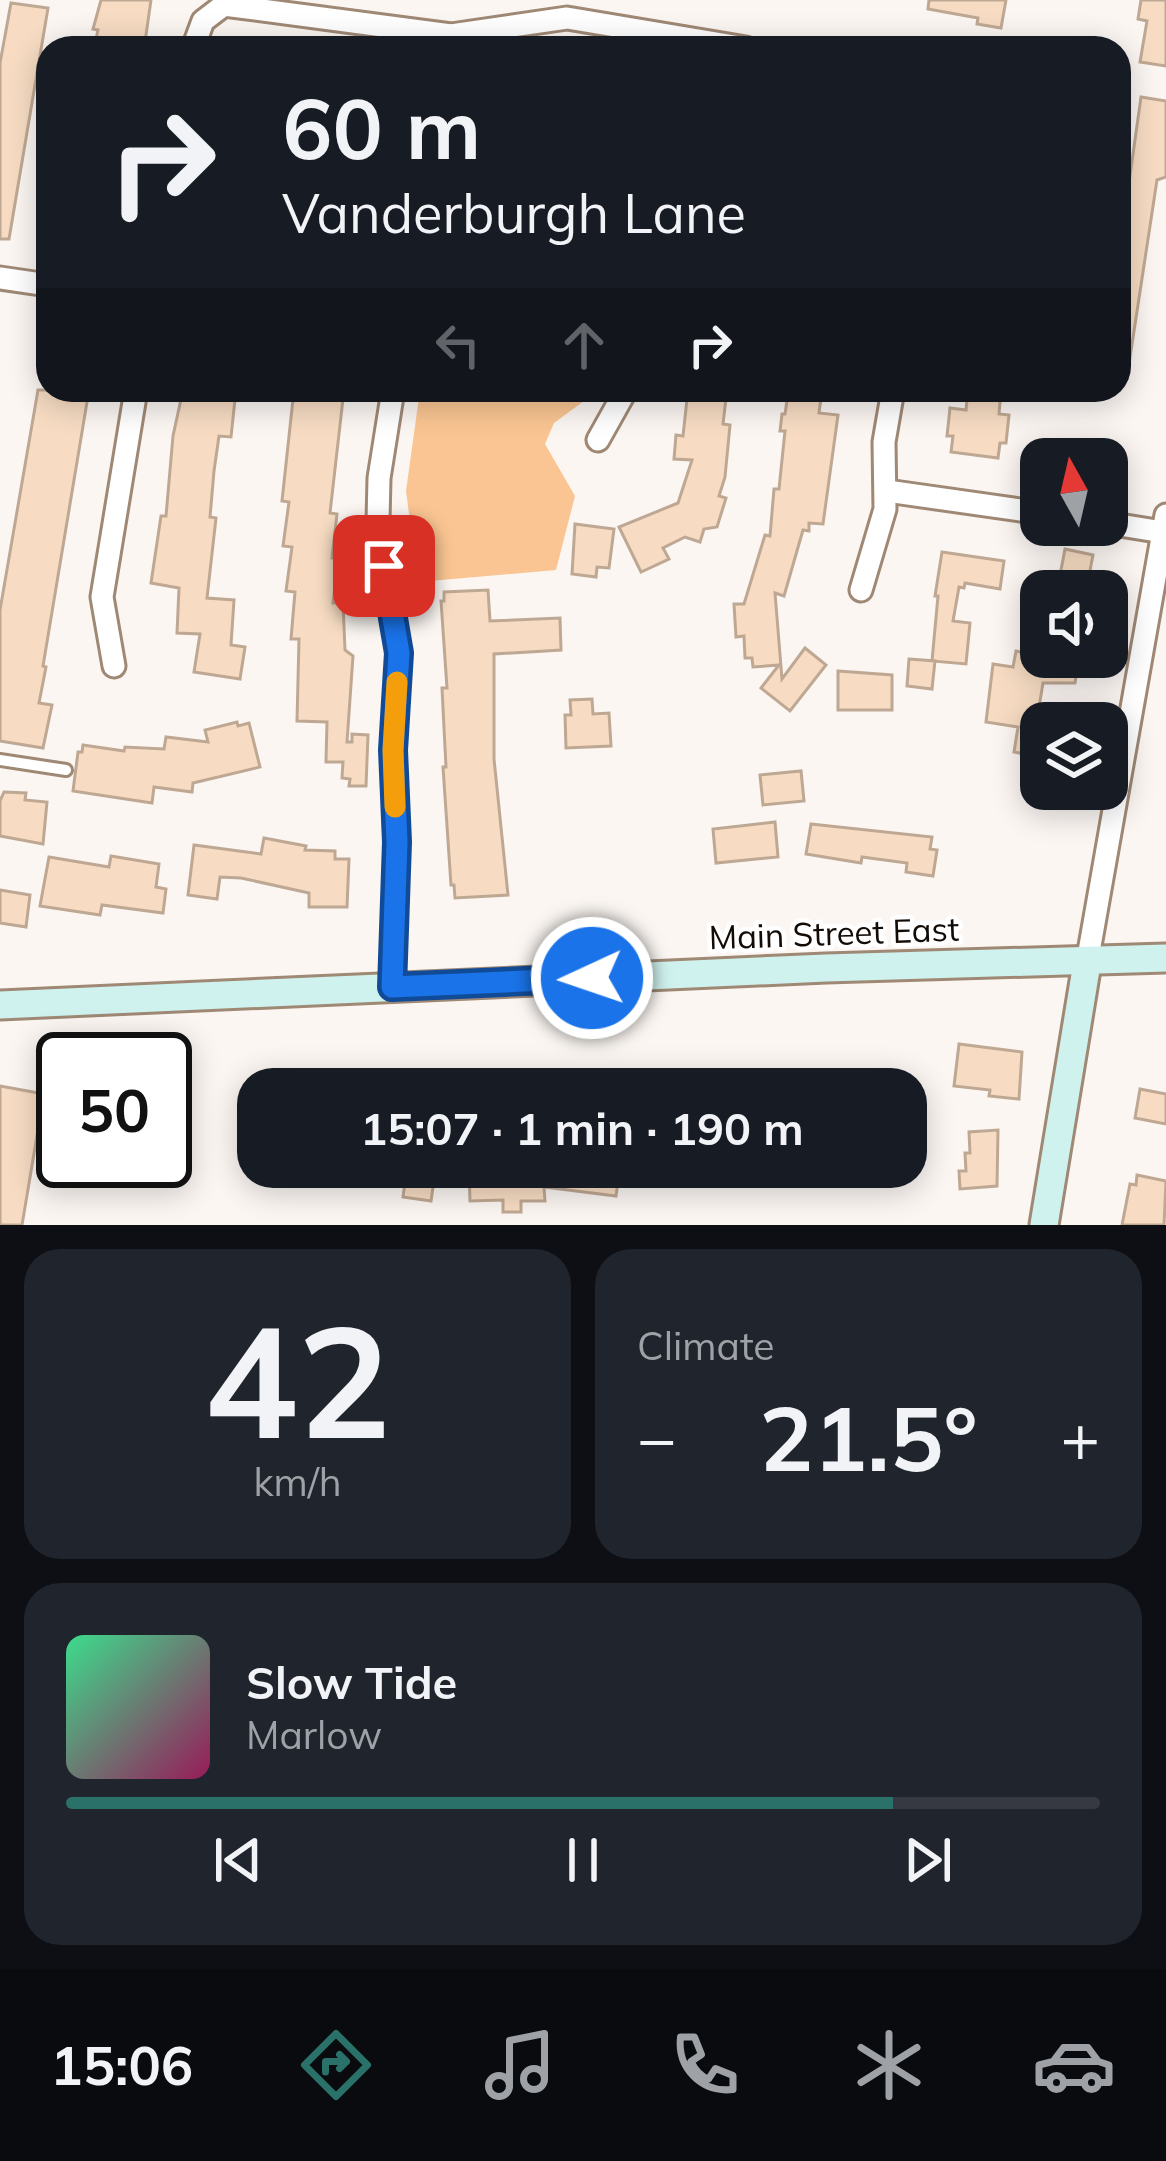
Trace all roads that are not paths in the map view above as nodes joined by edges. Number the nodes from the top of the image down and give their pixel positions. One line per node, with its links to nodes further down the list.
1 (568, 9): 4 (street); 5 (street)
2 (197, 36): 3 (street)
3 (419, 36)
4 (468, 36)
5 (668, 36)
6 (0, 278): 7 (street)
7 (36, 284)
8 (134, 402): 18 (street)
9 (391, 402): 23 (street)
10 (619, 402): 12 (street)
11 (891, 402): 13 (street)
12 (598, 440)
13 (887, 491): 14 (street); 17 (street)
14 (1020, 510)
15 (1128, 523): 16 (street)
16 (1165, 523): 22 (street)
17 (861, 590)
18 (114, 666)
19 (0, 760): 20 (lane)
20 (66, 770)
21 (1166, 958): 22 (main road, Main Street East)
22 (1087, 963): 23 (main road, Main Street East); 25 (main road)
23 (392, 987): 24 (main road, Main Street East)
24 (0, 1005)
25 (1044, 1225)

